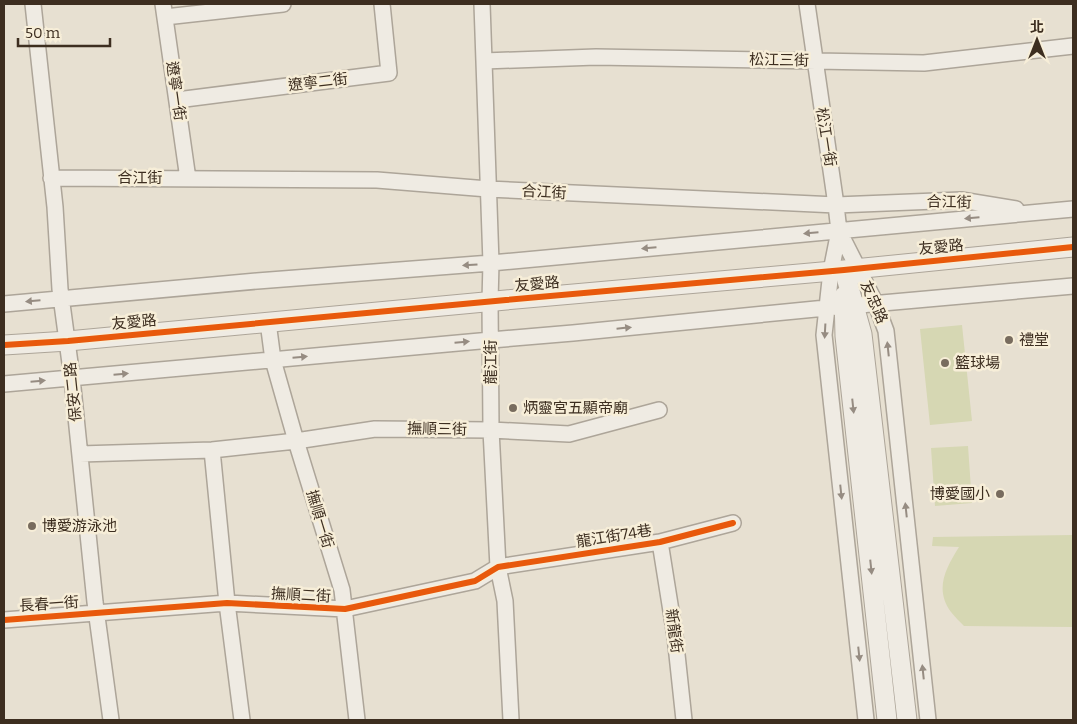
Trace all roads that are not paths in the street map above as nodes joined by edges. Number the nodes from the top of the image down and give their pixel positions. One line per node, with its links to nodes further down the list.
1 (34, 4): 11 (street, 保安二路)
2 (283, 4): 6 (street)
3 (382, 4): 10 (street, 遼寧二街)
4 (482, 4): 8 (street, 龍江街)
5 (807, 4): 9 (street, 松江一街)
6 (164, 10): 10 (street, 遼寧一街)
7 (1073, 46): 9 (street, 松江三街)
8 (484, 61): 9 (street, 松江三街); 13 (street, 龍江街)
9 (815, 61): 14 (street, 松江一街)
10 (177, 100): 12 (street, 遼寧一街)
11 (51, 178): 12 (street, 合江街); 22 (street, 保安二路)
12 (188, 178): 13 (street, 合江街)
13 (488, 189): 14 (street, 合江街); 19 (street, 龍江街)
14 (836, 205): 16 (street, 合江街); 17 (street, 松江一街)
15 (1073, 208): 16 (street, 友愛路)
16 (1036, 212): 17 (street, 友愛路, one-way to 17)
17 (839, 231): 19 (street, 友愛路, one-way to 19); 20 (street, 松江一街)
18 (1073, 247): 20 (street, 友愛路)
19 (491, 263): 22 (street, 友愛路, one-way to 22); 23 (street, 龍江街)
20 (845, 269): 23 (street, 友愛路); 25 (street, 友忠路); 26 (street, 友忠路)
21 (1073, 286): 25 (street)
22 (62, 299): 24 (street, 友愛路, one-way to 24); 29 (street, 保安二路)
23 (490, 301): 27 (street, 友愛路); 28 (street, 龍江街)
24 (4, 304)
25 (876, 304): 26 (street); 54 (street, 友忠路, one-way to 25)
26 (841, 307): 28 (street, one-way to 26); 51 (street, 友忠路, one-way to 51); 52 (street, 友忠路, one-way to 52); 53 (street, 友忠路)
27 (268, 322): 29 (street, 友愛路); 31 (street, 撫順一街)
28 (491, 340): 31 (street, one-way to 28); 35 (street, 龍江街)
29 (68, 341): 30 (street, 友愛路); 32 (street, 保安二路)
30 (4, 344)
31 (273, 360): 32 (street, one-way to 31); 36 (street, 撫順一街)
32 (72, 378): 33 (street, one-way to 32); 38 (street, 保安二路)
33 (4, 384)
34 (659, 410): 35 (street, 撫順三街)
35 (491, 430): 36 (street, 撫順三街); 41 (street, 龍江街)
36 (296, 441): 37 (street, 撫順三街); 43 (street, 撫順一街)
37 (212, 450): 38 (street, 撫順三街); 42 (street)
38 (80, 454): 44 (street, 保安二路)
39 (733, 523): 40 (street, 龍江街74巷)
40 (660, 542): 41 (street, 龍江街74巷); 50 (street, 新龍街)
41 (498, 567): 43 (street, 撫順二街); 49 (street, 龍江街)
42 (226, 603): 43 (street, 撫順二街); 44 (street, 撫順二街); 47 (street)
43 (345, 609): 48 (street, 撫順一街)
44 (96, 614): 45 (street, 長春一街); 46 (street, 保安二路)
45 (4, 620)
46 (111, 720)
47 (242, 720)
48 (356, 720)
49 (511, 720)
50 (684, 720)
51 (866, 720)
52 (887, 720)
53 (907, 720)
54 (928, 720)

